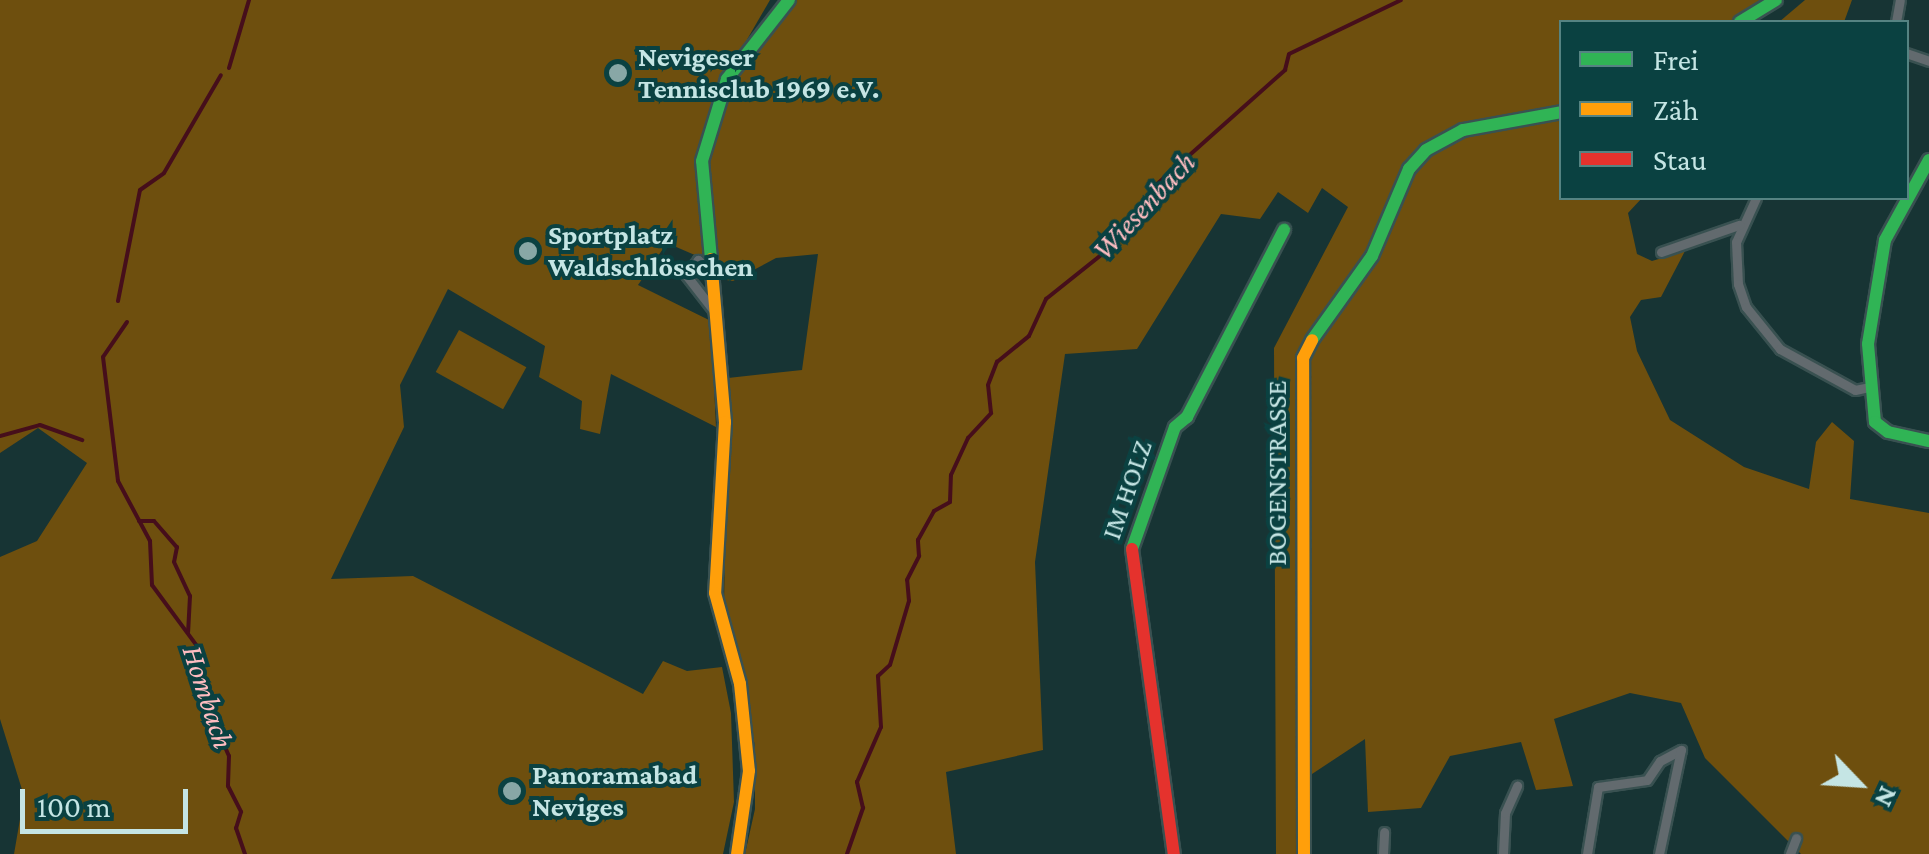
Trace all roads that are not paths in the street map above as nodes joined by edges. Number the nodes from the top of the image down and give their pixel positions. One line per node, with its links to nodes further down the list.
1 (789, 0): 12 (street)
2 (1776, 0): 3 (street)
3 (1743, 20)
4 (1559, 113): 21 (street, BOGENSTRASSE)
5 (1929, 160): 6 (street)
6 (1909, 194)
7 (1755, 200): 9 (street)
8 (1906, 200): 14 (street)
9 (1739, 225): 11 (street); 14 (street)
10 (1284, 230): 20 (street, IM HOLZ)
11 (1661, 252)
12 (712, 274): 13 (street); 13 (street)
13 (714, 312): 19 (street)
14 (1869, 387): 15 (street)
15 (1929, 441)
16 (1516, 786): 23 (street)
17 (1384, 832): 22 (street)
18 (1796, 838): 26 (street)
19 (736, 854)
20 (1174, 854)
21 (1304, 854)
22 (1383, 854)
23 (1503, 854)
24 (1587, 854): 25 (street)
25 (1660, 854)
26 (1790, 854)

